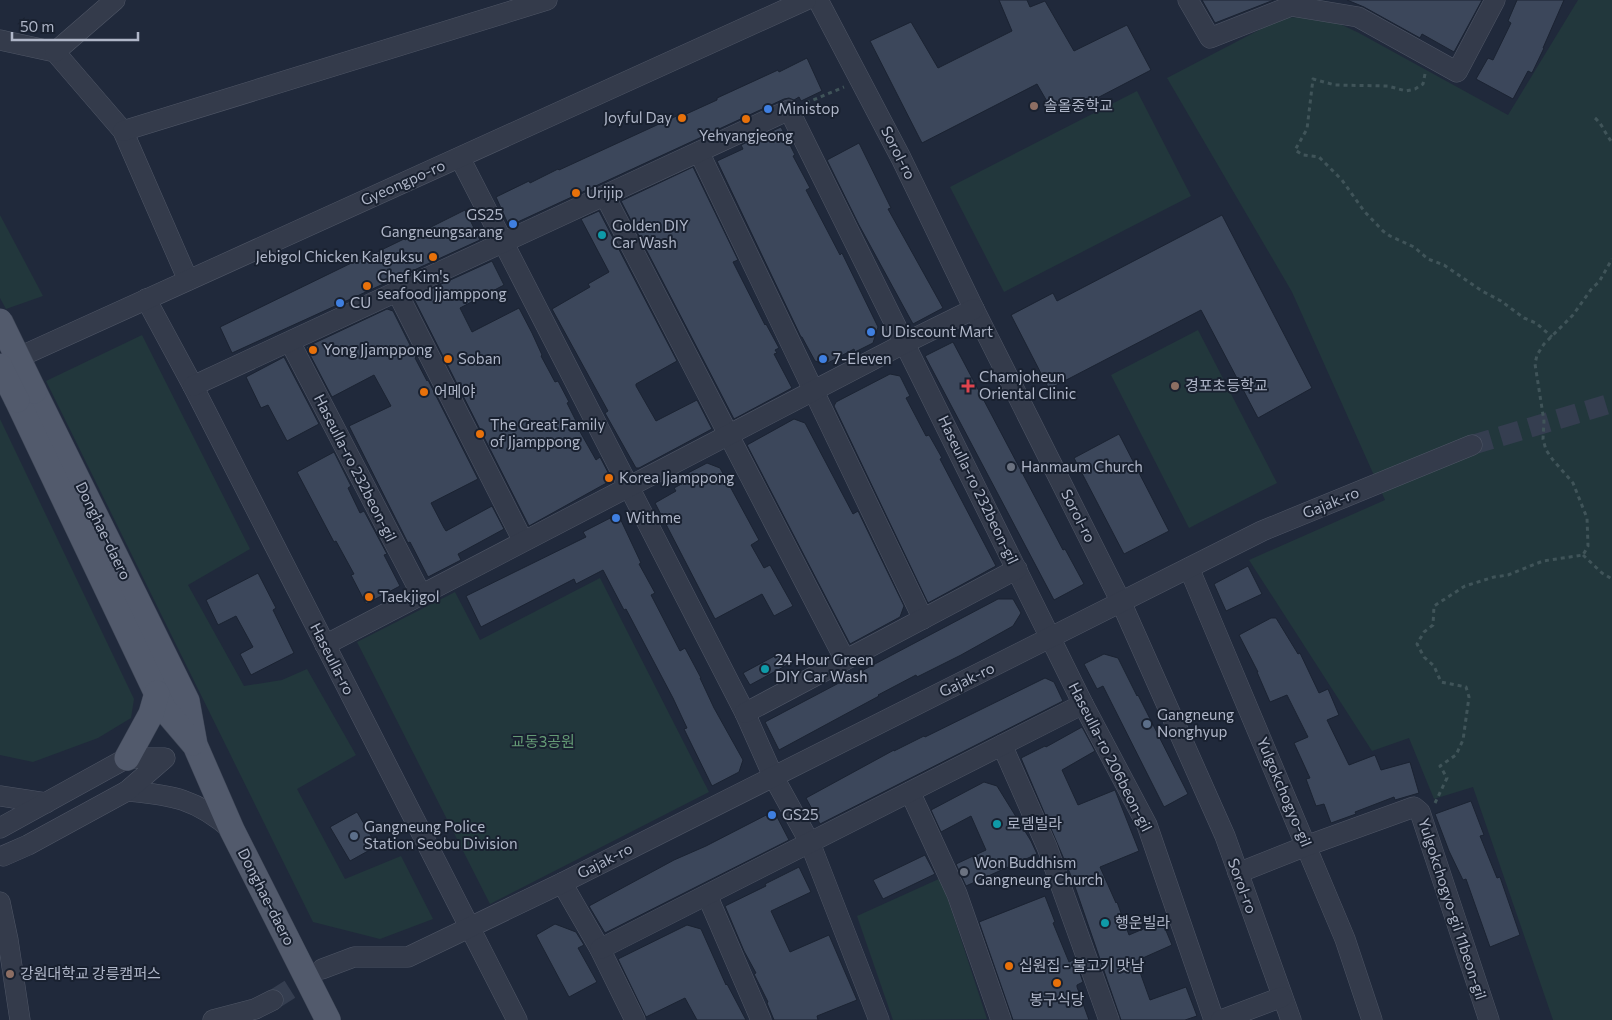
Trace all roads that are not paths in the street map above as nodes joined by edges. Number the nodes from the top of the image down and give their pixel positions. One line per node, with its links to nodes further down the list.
1 (115, 0): 8 (street)
2 (547, 0): 9 (street)
3 (806, 0): 11 (street, Gyeongpo-ro)
4 (818, 0): 17 (street, Sorol-ro)
5 (1188, 0): 6 (street)
6 (1495, 0)
7 (0, 40): 8 (street)
8 (54, 52): 9 (street)
9 (123, 131): 14 (street)
10 (699, 152): 12 (street); 20 (street, Haseulla-ro 232beon-gil); 23 (street)
11 (460, 158): 13 (street); 14 (street, Gyeongpo-ro)
12 (605, 196): 13 (street); 25 (street)
13 (504, 243): 15 (street); 27 (street)
14 (188, 280): 16 (street, Gyeongpo-ro)
15 (397, 292): 19 (street); 28 (street)
16 (146, 299): 21 (street, Gyeongpo-ro); 22 (street, Haseulla-ro)
17 (974, 309): 20 (street); 32 (street, Sorol-ro)
18 (0, 321): 24 (main road, Donghae-daero, bridge)
19 (290, 342): 22 (street); 31 (street, Haseulla-ro 232beon-gil)
20 (905, 343): 23 (street); 30 (street, Haseulla-ro 232beon-gil)
21 (0, 366): 24 (main road, Donghae-daero, bridge)
22 (192, 386): 35 (street, Haseulla-ro)
23 (814, 390): 25 (street); 33 (street)
24 (26, 396): 37 (main road, Donghae-daero); 40 (main road, Donghae-daero)
25 (728, 435): 27 (street); 36 (street)
26 (1472, 445): 29 (street, Gajak-ro)
27 (629, 486): 28 (street); 39 (street)
28 (523, 541): 31 (street)
29 (1189, 568): 32 (street, Gajak-ro); 52 (street, Yulgokchogyo-gil)
30 (1017, 569): 33 (street); 34 (street, Haseulla-ro 232beon-gil)
31 (421, 594): 35 (street)
32 (1121, 602): 34 (street, Gajak-ro); 54 (street, Sorol-ro)
33 (923, 619): 36 (street)
34 (1051, 638): 38 (street, Haseulla-ro 206beon-gil); 44 (street, Gajak-ro)
35 (324, 645): 58 (street, Haseulla-ro)
36 (845, 660): 39 (street)
37 (157, 693): 40 (main road, Donghae-daero); 42 (main road)
38 (1083, 704): 41 (street); 72 (street, Haseulla-ro 206beon-gil)
39 (745, 713): 44 (street)
40 (195, 745): 43 (street); 50 (main road, Donghae-daero)
41 (1002, 745): 46 (street); 71 (street)
42 (127, 758): 43 (street); 48 (street)
43 (165, 758): 45 (street)
44 (773, 776): 51 (street); 55 (street, Gajak-ro)
45 (127, 791): 50 (street); 53 (street)
46 (910, 792): 51 (street); 70 (street)
47 (0, 796): 48 (street)
48 (46, 803): 49 (street)
49 (0, 828)
50 (232, 830): 65 (main road, Donghae-daero)
51 (810, 843): 56 (street); 69 (street)
52 (1306, 846): 54 (street, Yulgokchogyo-gil 11beon-gil); 75 (street, Yulgokchogyo-gil); 76 (street, Yulgokchogyo-gil 11beon-gil)
53 (1, 854)
54 (1238, 873): 61 (street, Sorol-ro)
55 (562, 884): 58 (street, Gajak-ro); 59 (street)
56 (707, 895): 59 (street); 68 (street)
57 (0, 902): 63 (street)
58 (470, 929): 60 (street, Gajak-ro); 66 (street, Haseulla-ro)
59 (600, 949): 67 (street)
60 (322, 968)
61 (1282, 997): 73 (street); 74 (street, Sorol-ro)
62 (273, 1000): 64 (street)
63 (20, 1020)
64 (213, 1020)
65 (328, 1020)
66 (517, 1020)
67 (635, 1020)
68 (761, 1020)
69 (879, 1020)
70 (1001, 1020)
71 (1109, 1020)
72 (1214, 1020)
73 (1221, 1020)
74 (1290, 1020)
75 (1372, 1020)
76 (1489, 1020)

